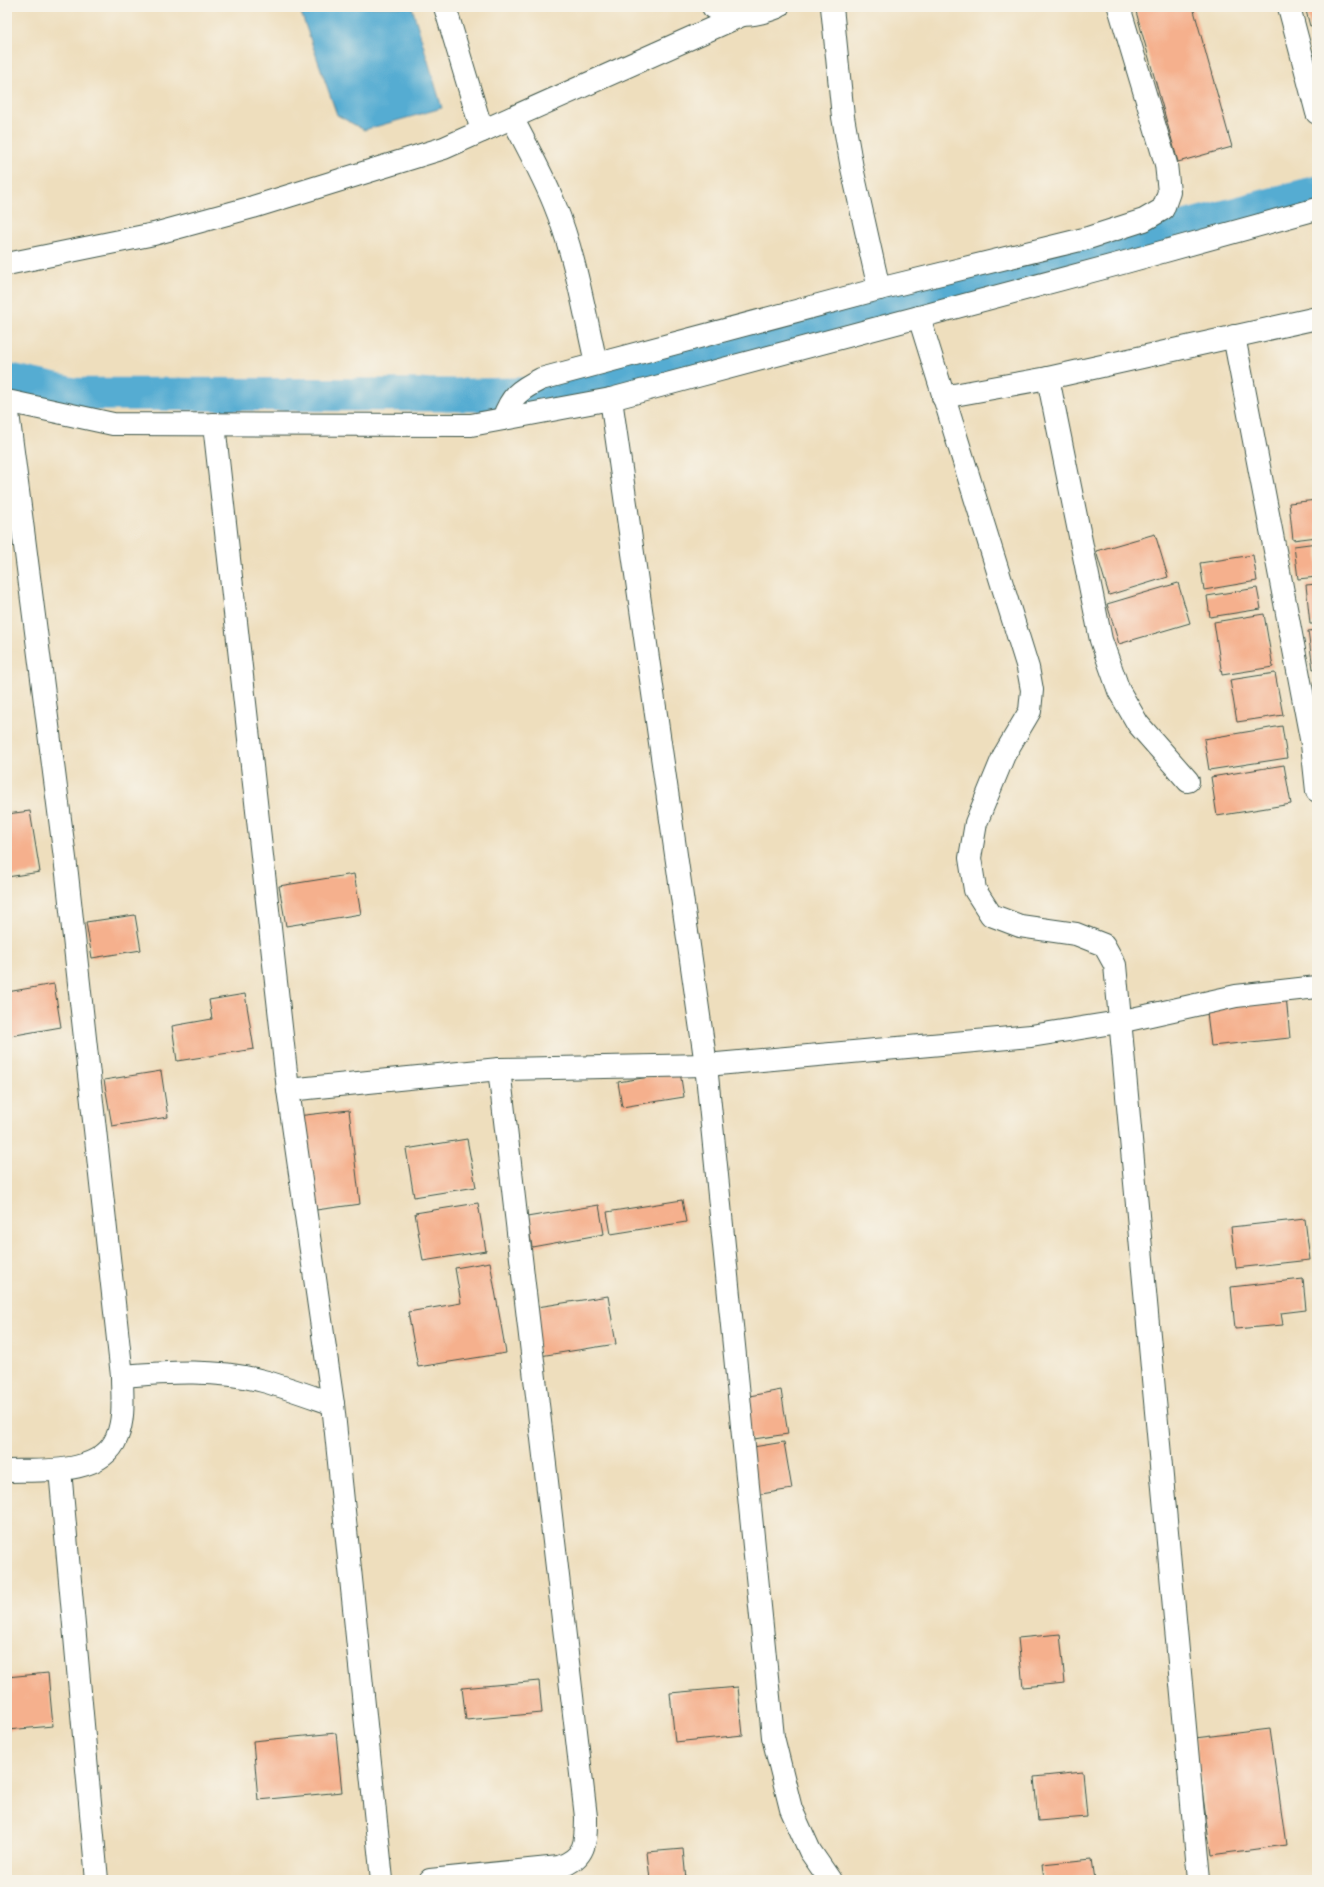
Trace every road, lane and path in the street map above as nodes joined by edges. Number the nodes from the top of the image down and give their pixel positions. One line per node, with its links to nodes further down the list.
1 (445, 7): 10 (street)
2 (713, 7): 7 (street)
3 (778, 7): 7 (street)
4 (832, 7): 13 (street)
5 (1119, 7): 13 (street)
6 (1289, 7): 8 (street)
7 (740, 16): 9 (street)
8 (1317, 113)
9 (512, 118): 10 (street); 17 (street)
10 (482, 131): 12 (street)
11 (1317, 209): 14 (street)
12 (7, 264)
13 (879, 289): 17 (street)
14 (919, 317): 19 (street); 20 (street)
15 (1317, 318): 16 (street)
16 (1234, 336): 18 (street); 26 (street)
17 (596, 363): 23 (street)
18 (1048, 378): 19 (street); 25 (street)
19 (944, 397): 28 (street)
20 (611, 399): 23 (street); 29 (street)
21 (7, 401): 24 (street)
22 (7, 404): 32 (street)
23 (510, 404): 24 (street)
24 (214, 424): 31 (street)
25 (1188, 781)
26 (1317, 792)
27 (1317, 987): 28 (street)
28 (1119, 1022): 29 (street); 40 (street)
29 (706, 1065): 30 (street); 39 (street)
30 (499, 1069): 31 (street); 38 (street)
31 (288, 1090): 33 (street)
32 (122, 1376): 33 (street); 34 (street)
33 (333, 1404): 37 (street)
34 (60, 1470): 35 (street); 36 (street)
35 (7, 1472)
36 (97, 1880)
37 (382, 1880)
38 (430, 1880)
39 (830, 1880)
40 (1199, 1880)

